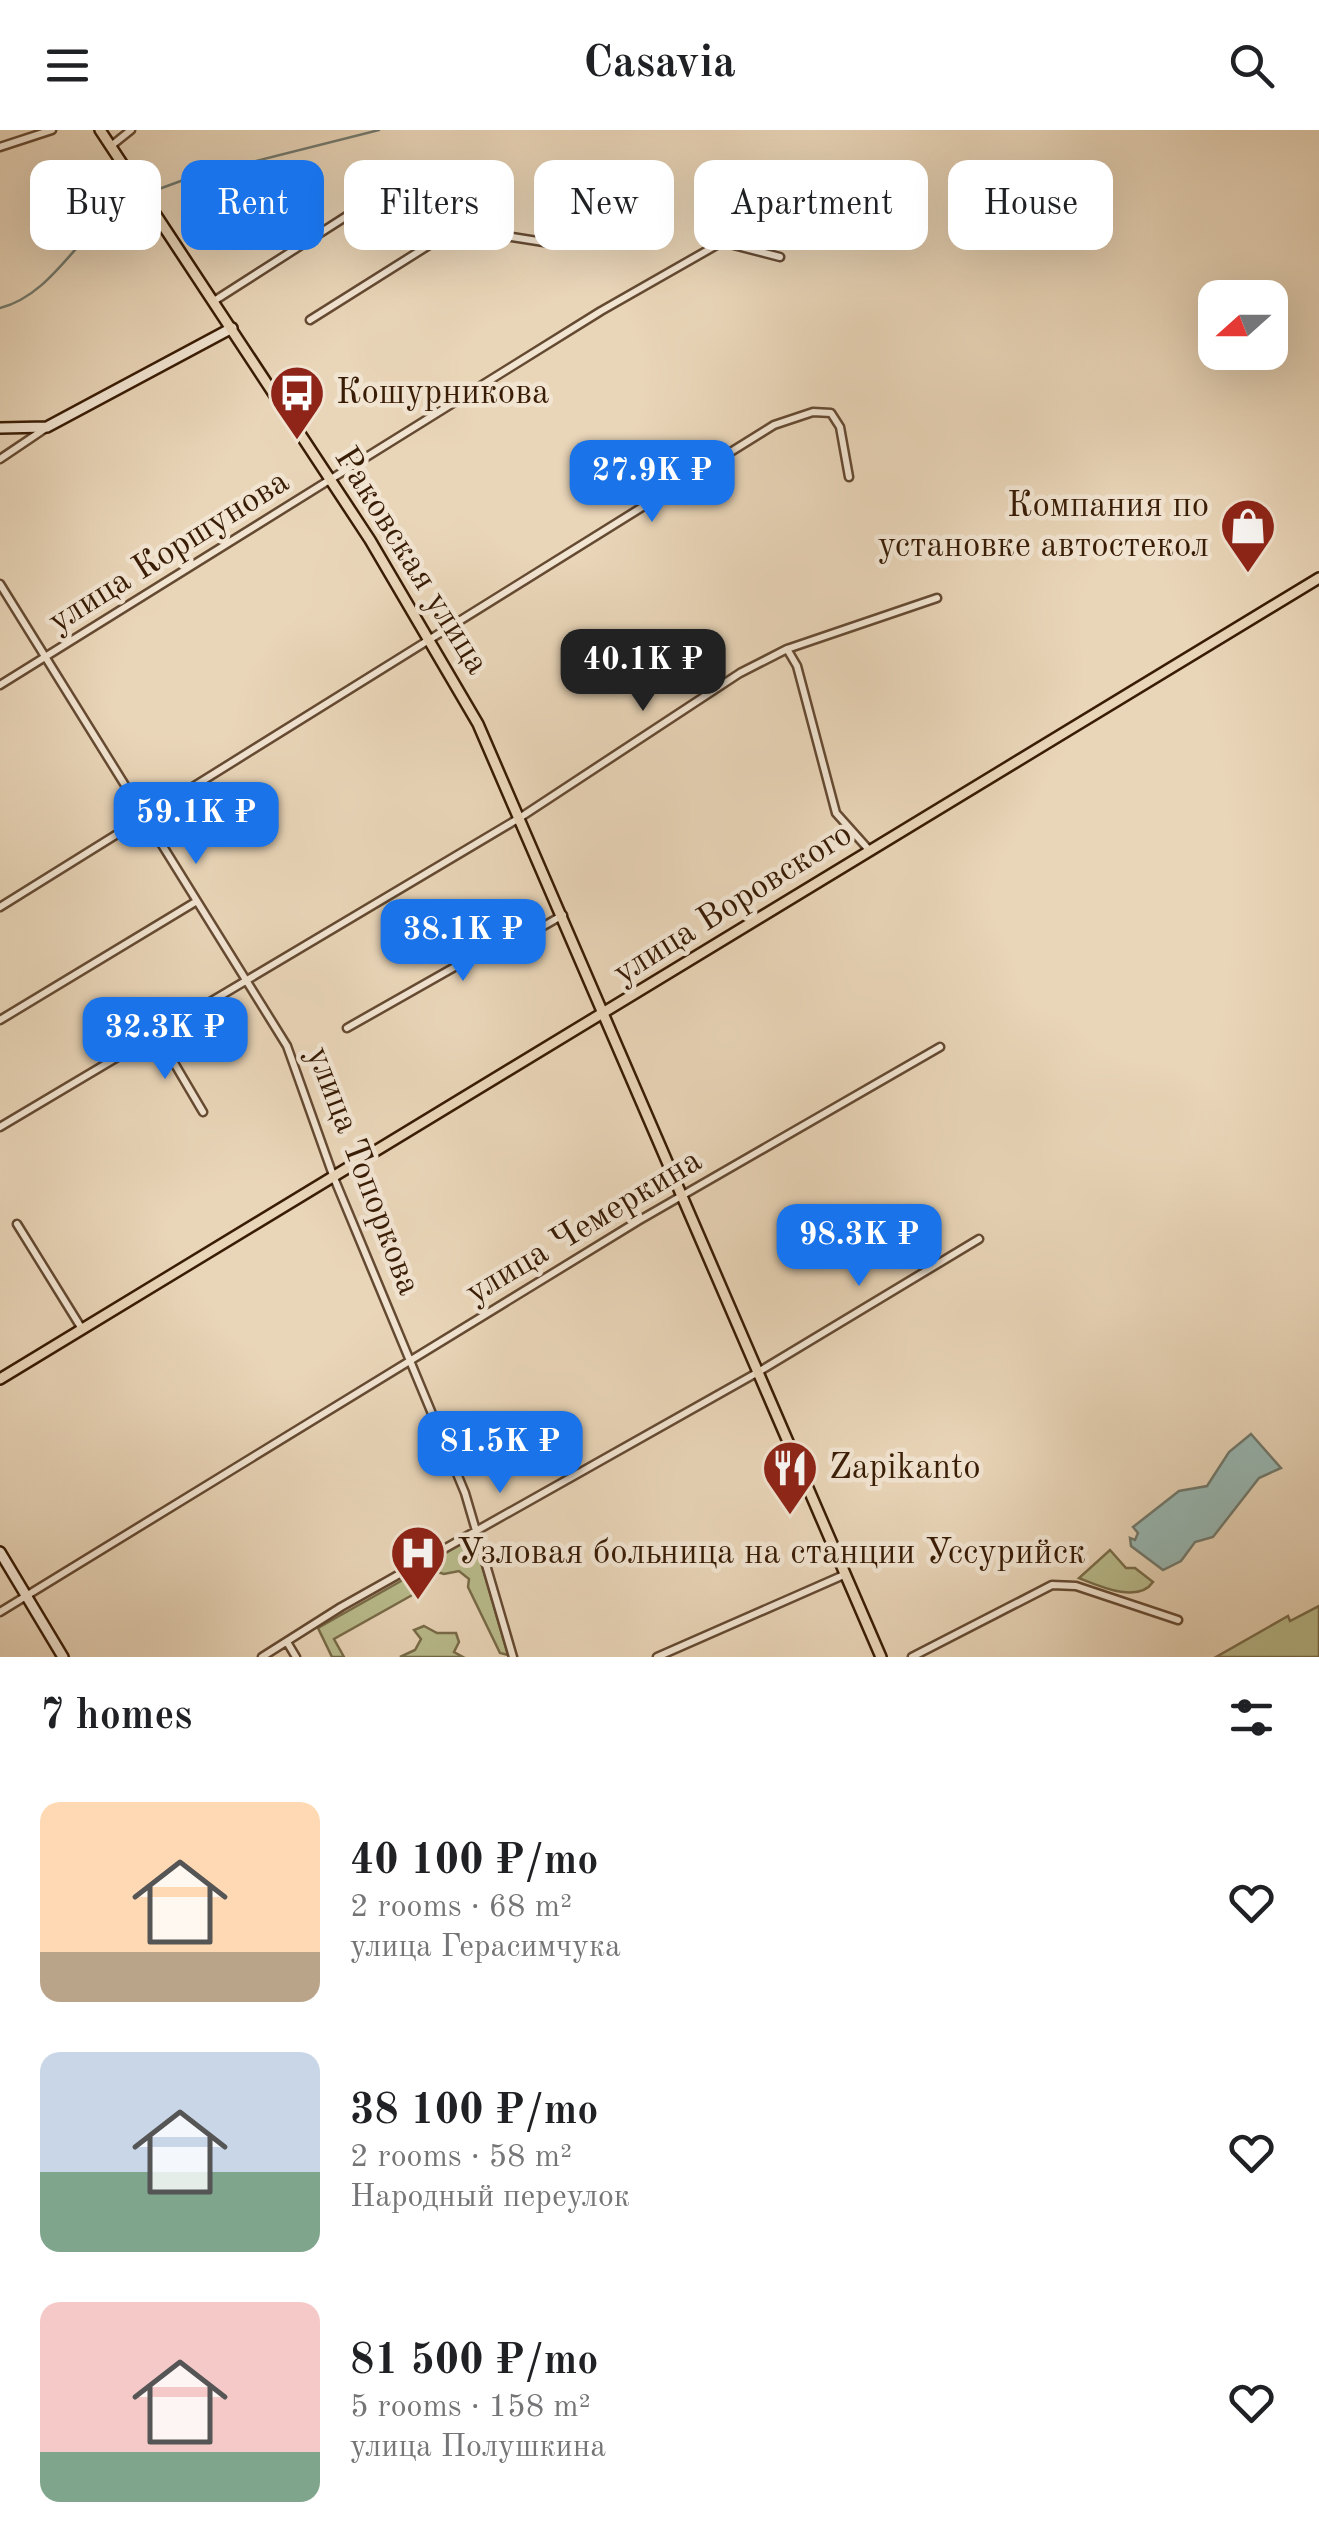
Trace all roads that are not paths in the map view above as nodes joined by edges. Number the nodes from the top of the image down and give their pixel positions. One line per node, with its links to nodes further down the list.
1 (52, 130): 4 (street)
2 (100, 130): 5 (main road, Раковская улица)
3 (131, 130): 5 (street)
4 (0, 146)
5 (112, 146): 9 (main road, Раковская улица)
6 (344, 216): 9 (street)
7 (421, 250): 10 (street)
8 (780, 257): 16 (street, улица Коршунова)
9 (214, 301): 11 (main road, Раковская улица)
10 (310, 320)
11 (232, 328): 12 (street); 16 (main road, Раковская улица)
12 (47, 427): 13 (street); 14 (street)
13 (0, 428)
14 (0, 459)
15 (849, 477): 20 (street)
16 (330, 482): 20 (main road, Раковская улица); 22 (street, улица Коршунова)
17 (1319, 578): 26 (main road, улица Воровского)
18 (0, 584): 22 (street, улица Топоркова)
19 (938, 598): 21 (street)
20 (432, 640): 24 (main road, Раковская улица); 25 (street)
21 (787, 649): 24 (street); 26 (street)
22 (44, 659): 23 (street, улица Коршунова); 25 (street, улица Топоркова)
23 (0, 685)
24 (521, 816): 29 (main road, Раковская улица); 30 (street)
25 (144, 819): 27 (street, улица Топоркова); 28 (street)
26 (871, 852): 31 (main road, улица Воровского)
27 (197, 901): 30 (street, улица Топоркова); 32 (street)
28 (0, 906)
29 (564, 915): 31 (main road, Раковская улица); 33 (street)
30 (248, 980): 34 (street); 38 (street, улица Топоркова)
31 (606, 1014): 38 (main road, улица Воровского); 39 (main road, Раковская улица)
32 (0, 1020)
33 (346, 1028)
34 (157, 1034): 36 (street); 37 (street)
35 (940, 1046): 39 (street, улица Чемеркина)
36 (203, 1112)
37 (0, 1127)
38 (334, 1178): 42 (main road, улица Воровского); 43 (street, улица Топоркова)
39 (684, 1195): 43 (street, улица Чемеркина); 44 (main road, Раковская улица)
40 (17, 1224): 42 (street)
41 (979, 1239): 44 (street)
42 (82, 1329): 45 (main road, улица Воровского)
43 (408, 1361): 46 (street, улица Топоркова); 49 (street, улица Чемеркина)
44 (760, 1371): 46 (street); 48 (main road, Раковская улица)
45 (0, 1379)
46 (478, 1529): 52 (street); 56 (street, улица Топоркова)
47 (0, 1552): 49 (street)
48 (847, 1574): 57 (street); 58 (main road, Раковская улица)
49 (27, 1596): 50 (street, улица Чемеркина); 53 (street)
50 (0, 1612)
51 (1178, 1620): 59 (street)
52 (288, 1642): 54 (street); 55 (street)
53 (63, 1657)
54 (262, 1657)
55 (296, 1657)
56 (513, 1657)
57 (657, 1657)
58 (882, 1657)
59 (912, 1657)

